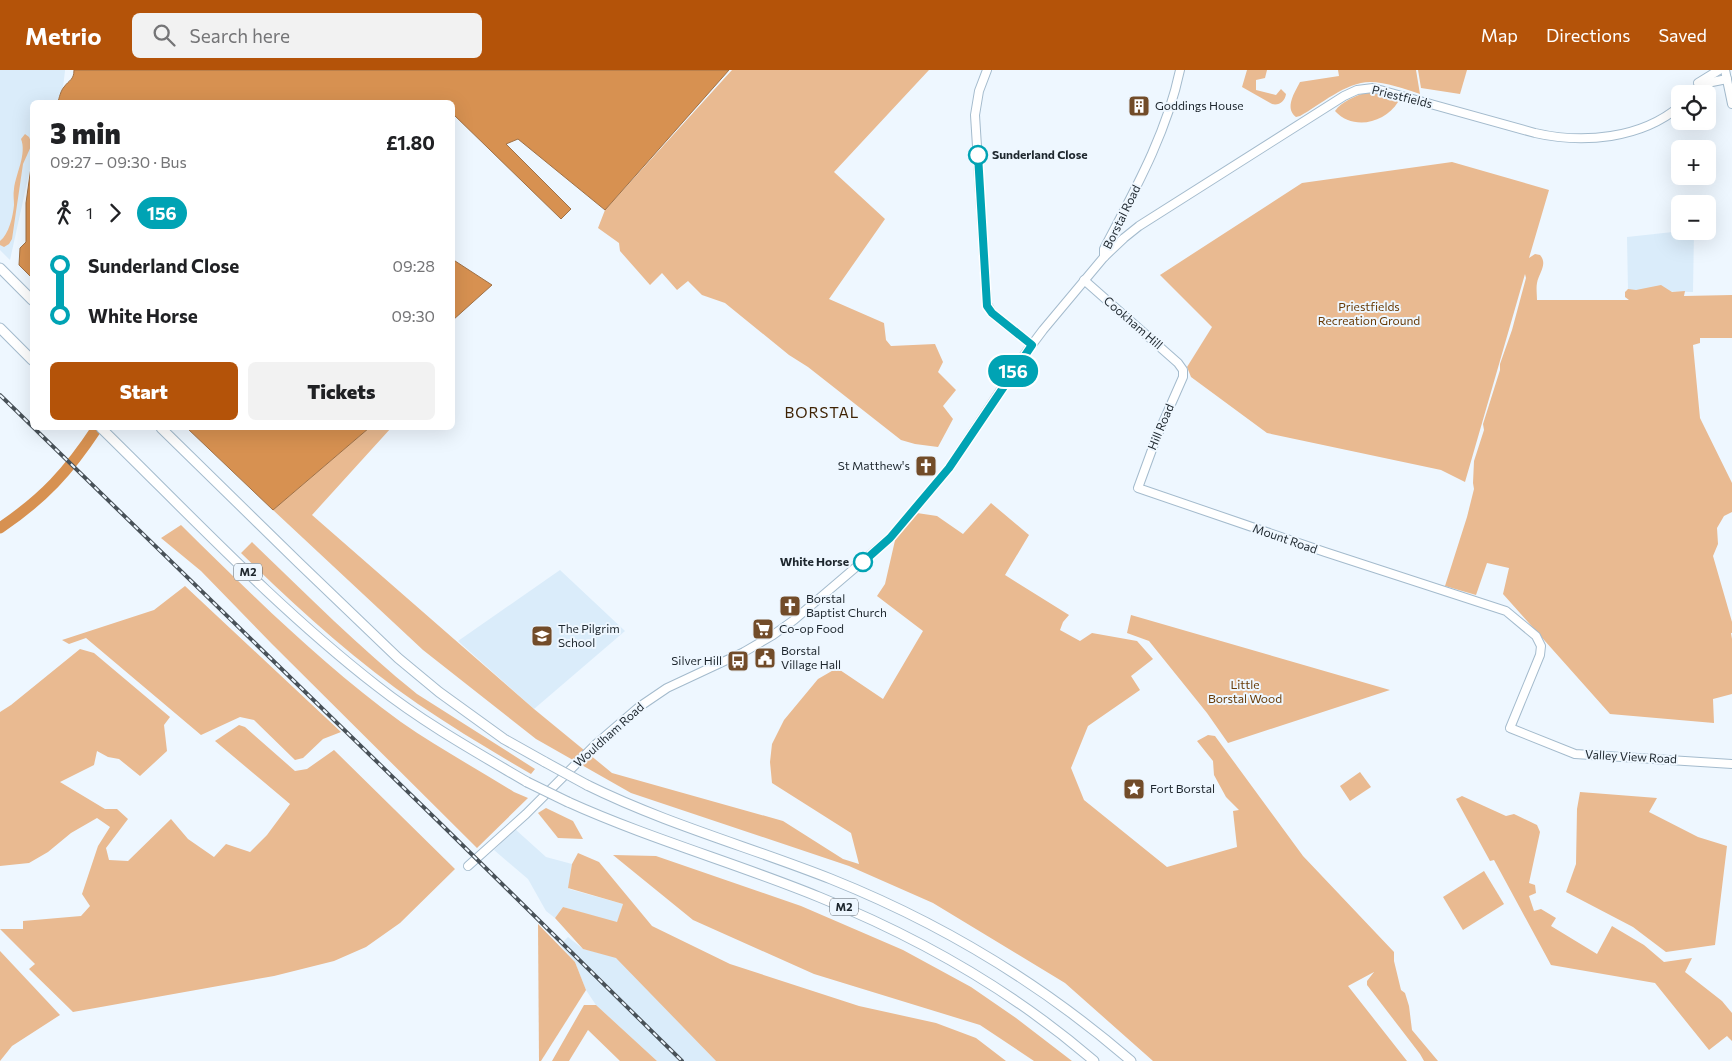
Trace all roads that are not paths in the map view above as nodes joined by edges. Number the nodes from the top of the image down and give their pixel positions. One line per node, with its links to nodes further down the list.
1 (988, 70): 15 (street)
2 (1180, 70): 10 (street, Borstal Road)
3 (1720, 70): 6 (street)
4 (1725, 70): 5 (street)
5 (1727, 79): 7 (street); 8 (street)
6 (1696, 85)
7 (1704, 85)
8 (1732, 104)
9 (1671, 112): 10 (street, Priestfields)
10 (1104, 257): 12 (street, Borstal Road)
11 (0, 268): 13 (highway)
12 (1084, 280): 15 (street, Borstal Road); 17 (street, Cookham Hill)
13 (30, 298)
14 (0, 328): 16 (highway)
15 (1032, 345): 23 (street, Wouldham Road)
16 (30, 358)
17 (1182, 367): 20 (street, Hill Road)
18 (103, 430): 24 (highway, M2, bridge)
19 (164, 430): 25 (highway, M2, bridge)
20 (1138, 488): 21 (street, Mount Road)
21 (1432, 588): 22 (street, Valley View Road)
22 (1732, 764)
23 (468, 866)
24 (1094, 1061)
25 (1131, 1061)

